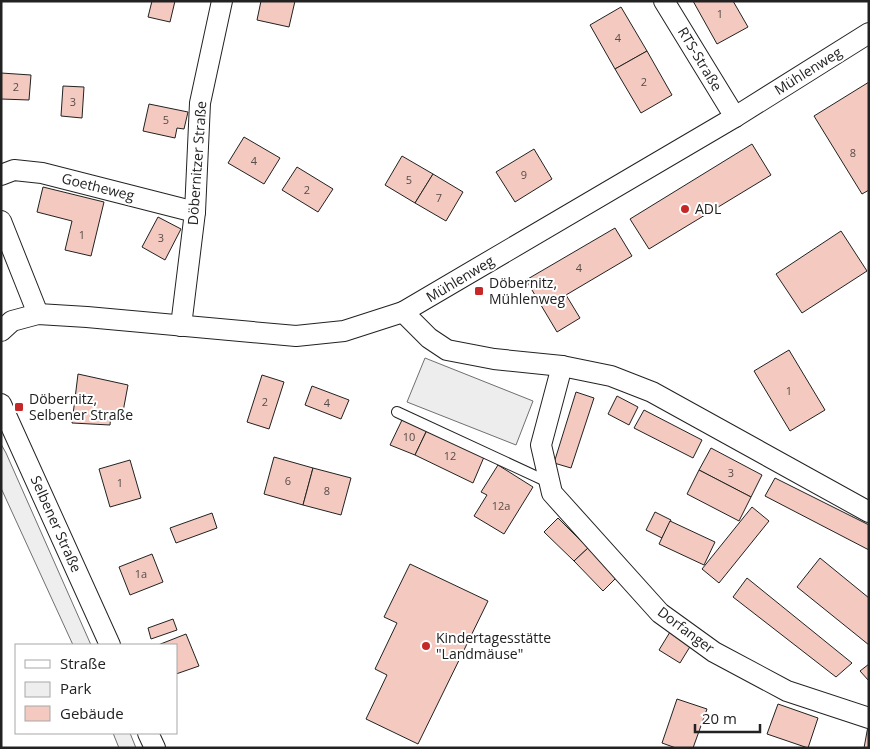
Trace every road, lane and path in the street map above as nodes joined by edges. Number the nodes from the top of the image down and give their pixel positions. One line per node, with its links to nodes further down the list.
1 (222, 1): 6 (street, Döbernitzer Straße)
2 (664, 1): 4 (street, RTS-Straße)
3 (869, 33): 4 (street, Mühlenweg)
4 (735, 117): 8 (street, Mühlenweg)
5 (1, 175): 6 (street, Goetheweg)
6 (195, 212): 10 (street, Döbernitzer Straße)
7 (1, 221): 9 (street)
8 (403, 312): 10 (street, Mühlenweg); 12 (street)
9 (38, 314): 10 (street, Mühlenweg); 11 (street, Mühlenweg)
10 (181, 326)
11 (1, 331)
12 (562, 366): 15 (street, Dorfanger); 16 (street)
13 (1, 404): 17 (street, Selbener Straße)
14 (397, 412): 15 (lane)
15 (548, 482): 18 (street, Dorfanger)
16 (869, 512)
17 (110, 644)
18 (869, 718)
19 (148, 734): 20 (street)
20 (155, 748)

